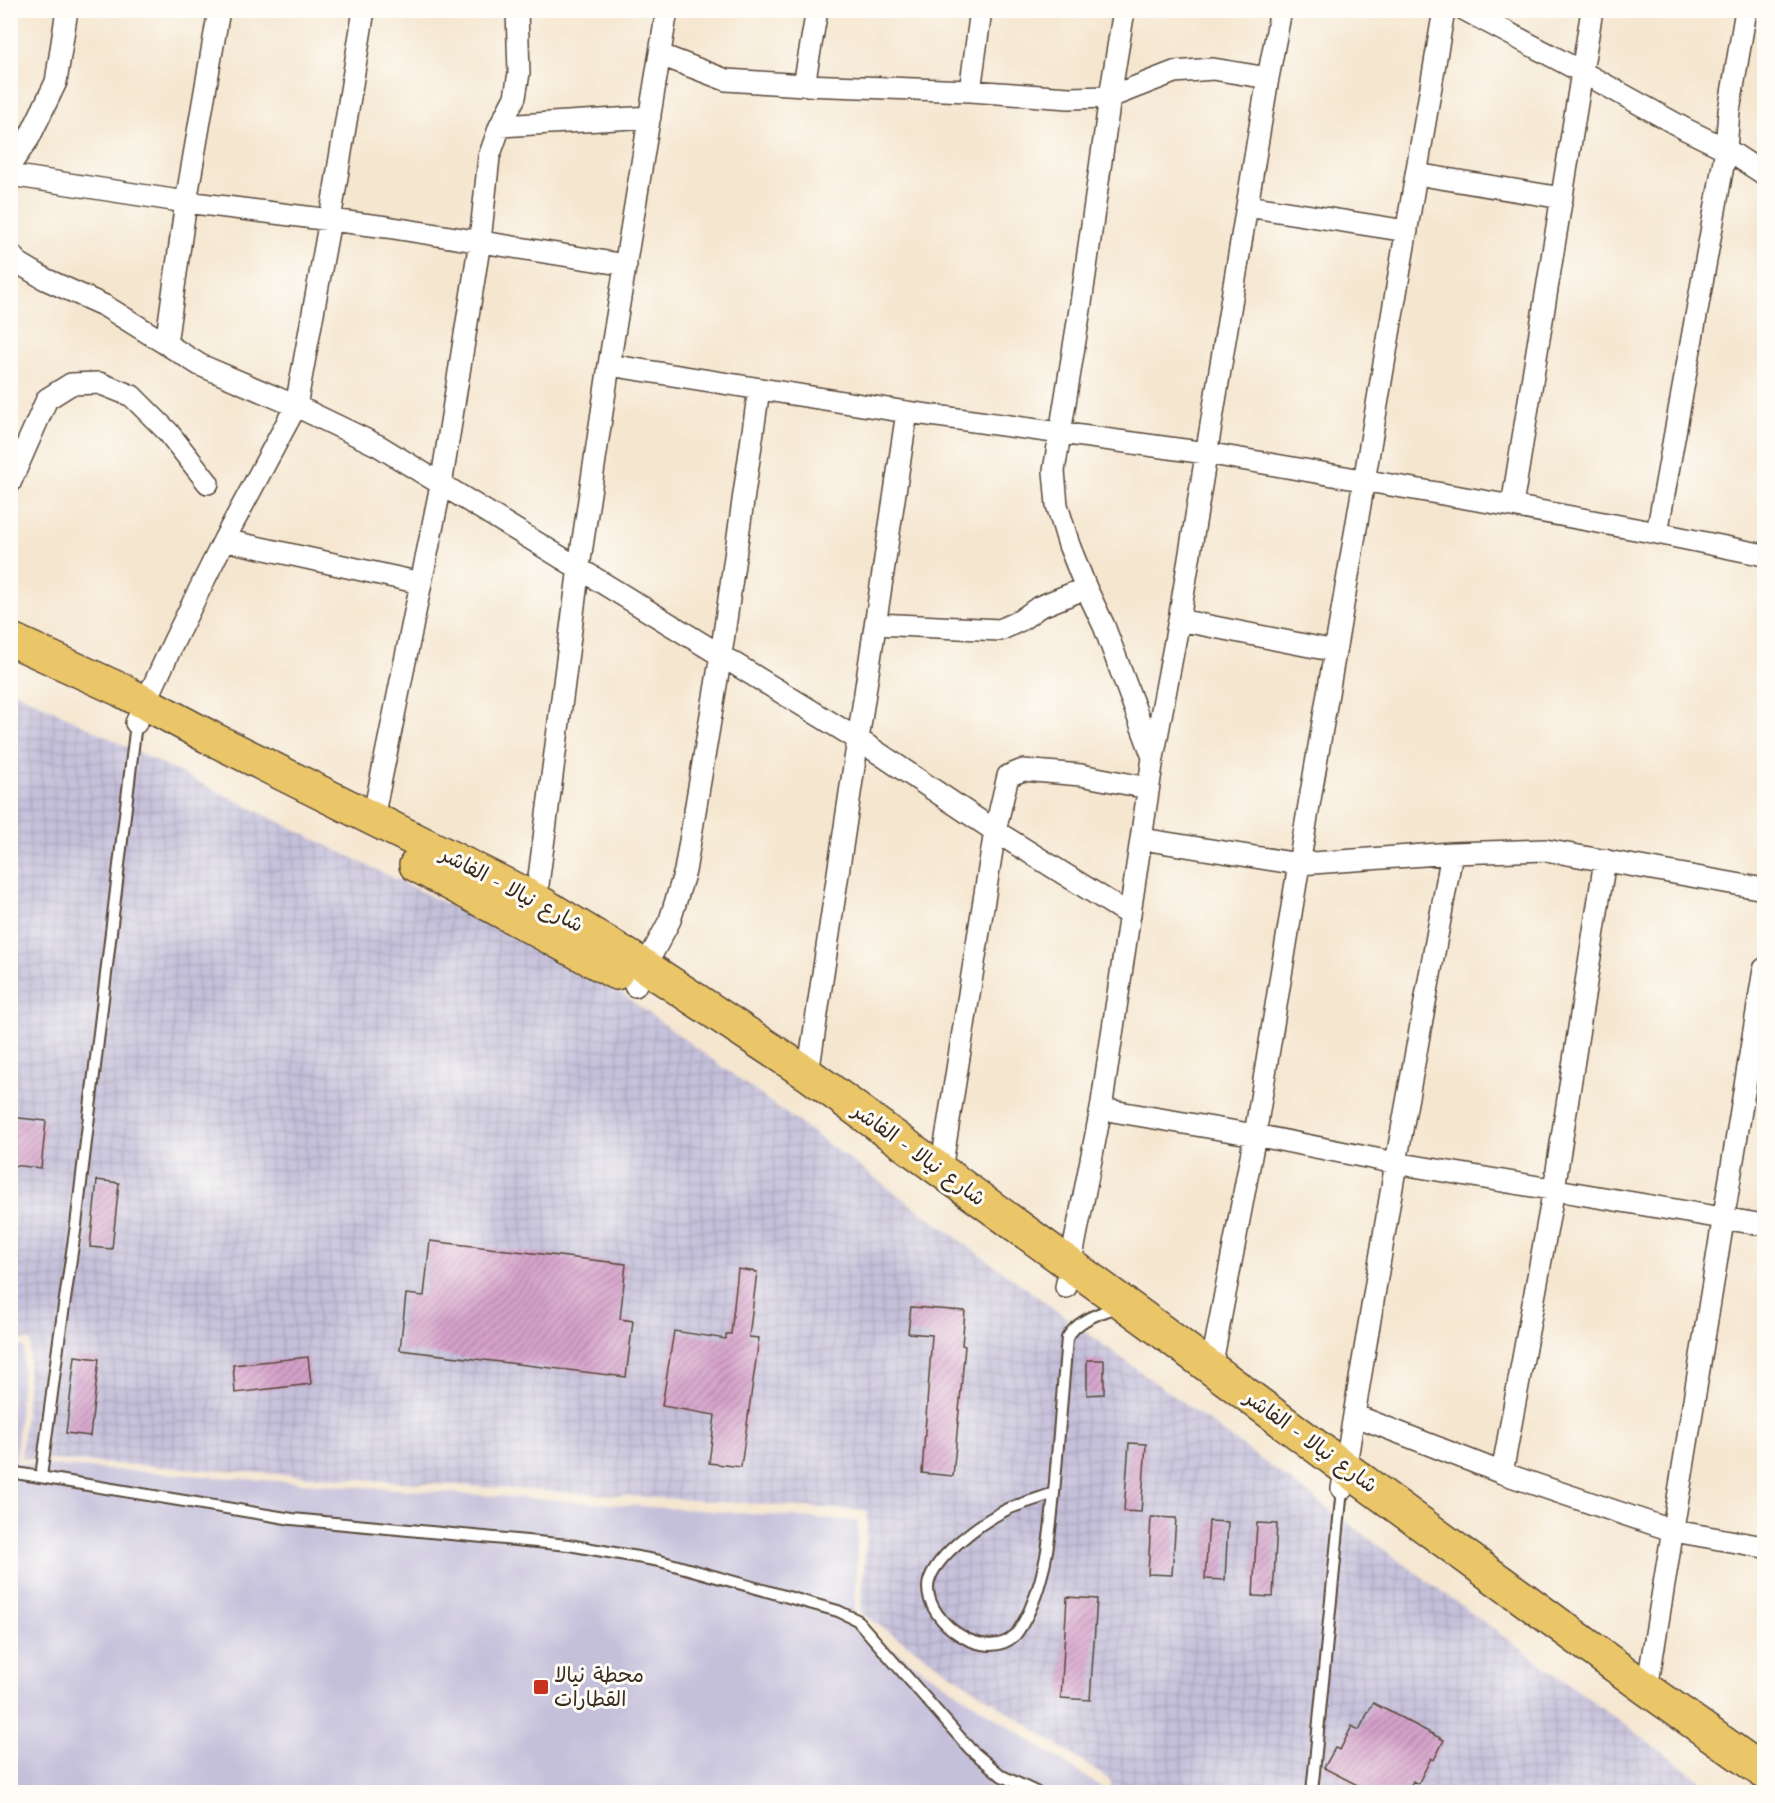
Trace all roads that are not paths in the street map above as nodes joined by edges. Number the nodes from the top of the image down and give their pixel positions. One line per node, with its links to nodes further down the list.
1 (67, 10): 23 (street)
2 (219, 10): 28 (street)
3 (364, 10): 30 (street)
4 (518, 10): 21 (street)
5 (667, 10): 14 (street)
6 (817, 10): 17 (street)
7 (981, 10): 18 (street)
8 (1124, 10): 19 (street)
9 (1281, 10): 16 (street)
10 (1444, 10): 24 (street)
11 (1465, 10): 15 (street)
12 (1592, 10): 15 (street)
13 (1746, 10): 22 (street)
14 (661, 55): 17 (street); 20 (street)
15 (1582, 72): 22 (street); 27 (street)
16 (1268, 78): 19 (street); 29 (street)
17 (804, 85): 18 (street)
18 (970, 91): 19 (street)
19 (1110, 97): 40 (street)
20 (650, 117): 21 (street); 34 (street)
21 (500, 126): 32 (street)
22 (1726, 149): 25 (street); 47 (street)
23 (10, 165)
24 (1416, 174): 27 (street); 31 (street)
25 (1764, 174)
26 (10, 175): 28 (street)
27 (1562, 198): 46 (street)
28 (186, 202): 30 (street); 35 (street)
29 (1247, 206): 31 (street); 41 (street)
30 (330, 220): 32 (street); 38 (street)
31 (1407, 231): 42 (street)
32 (480, 241): 34 (street); 45 (street)
33 (10, 253): 35 (street)
34 (626, 265): 36 (street)
35 (166, 344): 38 (street)
36 (609, 365): 37 (street); 50 (street)
37 (759, 389): 39 (street); 57 (street)
38 (296, 406): 45 (street); 48 (street)
39 (907, 412): 40 (street); 54 (street)
40 (1060, 434): 41 (street); 52 (street)
41 (1206, 453): 42 (street); 53 (street)
42 (1365, 481): 46 (street); 56 (street)
43 (10, 483): 44 (street)
44 (208, 483)
45 (441, 485): 50 (street); 51 (street)
46 (1512, 506): 47 (street)
47 (1657, 532): 49 (street)
48 (224, 540): 51 (street); 59 (street)
49 (1764, 555)
50 (579, 567): 57 (street); 70 (street)
51 (421, 584): 63 (street)
52 (1086, 588): 54 (street); 61 (street)
53 (1179, 620): 56 (street); 61 (street)
54 (876, 624): 60 (street)
55 (10, 639): 59 (highway, شارع نيالا - الفاشر)
56 (1335, 651): 68 (street)
57 (721, 655): 60 (street); 73 (street)
58 (10, 663): 59 (highway, شارع نيالا - الفاشر)
59 (140, 713): 63 (highway, شارع نيالا - الفاشر); 73 (highway, شارع نيالا - الفاشر); 89 (lane)
60 (859, 740): 64 (street); 74 (street)
61 (1153, 758): 62 (street)
62 (1148, 788): 64 (street); 65 (street)
63 (373, 818): 70 (highway, شارع نيالا - الفاشر)
64 (995, 831): 71 (street); 78 (street)
65 (1142, 839): 68 (street); 71 (street)
66 (1452, 853): 67 (street); 68 (street); 77 (street)
67 (1605, 860): 69 (street); 79 (street)
68 (1299, 864): 76 (street)
69 (1764, 888)
70 (536, 900): 73 (highway, شارع نيالا - الفاشر)
71 (1130, 915): 75 (street)
72 (1764, 969): 80 (street)
73 (640, 976): 74 (highway, شارع نيالا - الفاشر); 82 (highway, شارع نيالا - الفاشر)
74 (808, 1074): 78 (highway, شارع نيالا - الفاشر)
75 (1101, 1109): 76 (street); 82 (street)
76 (1255, 1135): 77 (street); 84 (street)
77 (1396, 1163): 79 (street); 86 (street)
78 (941, 1170): 82 (highway, شارع نيالا - الفاشر)
79 (1554, 1189): 80 (street); 88 (street)
80 (1724, 1220): 81 (street); 92 (street)
81 (1764, 1225)
82 (1068, 1276): 83 (highway, شارع نيالا - الفاشر)
83 (1113, 1309): 84 (highway, شارع نيالا - الفاشر); 85 (highway, شارع نيالا - الفاشر); 91 (lane)
84 (1211, 1368): 85 (highway, شارع نيالا - الفاشر)
85 (1237, 1401): 90 (highway, شارع نيالا - الفاشر)
86 (1354, 1415): 88 (street); 90 (street)
87 (10, 1472): 89 (lane)
88 (1502, 1473): 92 (street)
89 (41, 1477): 97 (lane)
90 (1344, 1479): 94 (highway, شارع نيالا - الفاشر); 98 (lane)
91 (1054, 1493): 91 (lane)
92 (1674, 1531): 93 (street); 95 (street)
93 (1764, 1547)
94 (1604, 1670): 95 (highway, شارع نيالا - الفاشر); 99 (highway, شارع نيالا - الفاشر)
95 (1647, 1689): 96 (highway, شارع نيالا - الفاشر)
96 (1764, 1772)
97 (1036, 1792)
98 (1312, 1792)
99 (1758, 1792)

